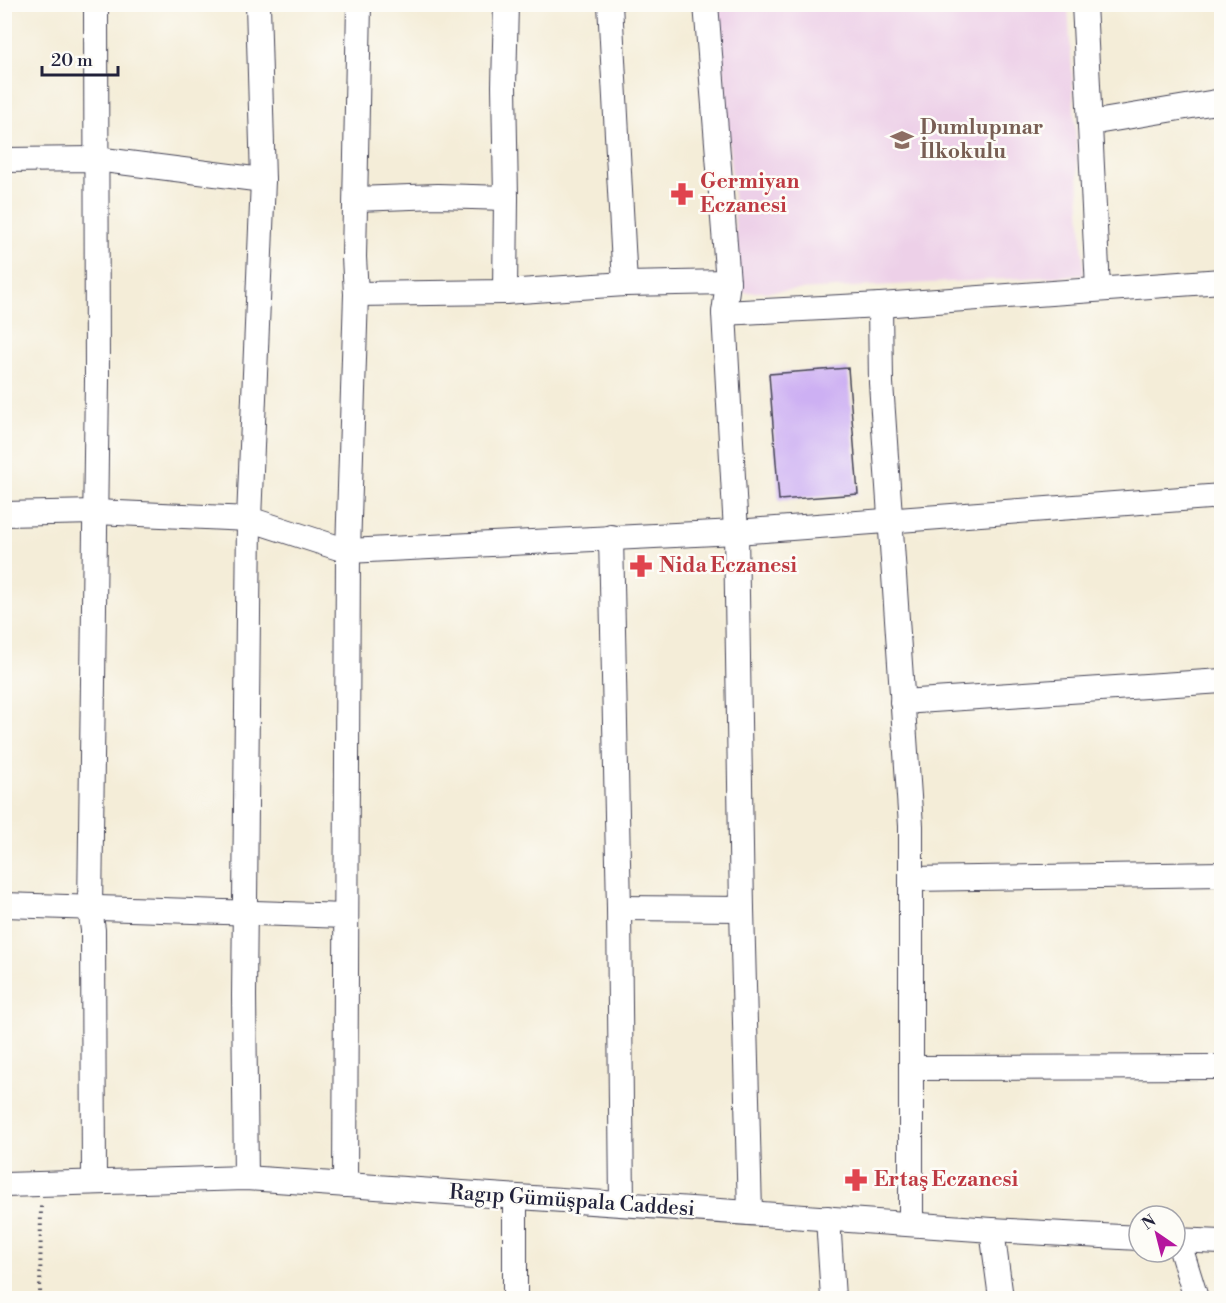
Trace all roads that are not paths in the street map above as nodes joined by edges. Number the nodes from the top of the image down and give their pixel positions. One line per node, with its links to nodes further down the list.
1 (96, 4): 10 (street)
2 (258, 4): 12 (street)
3 (359, 4): 14 (street)
4 (506, 4): 13 (street)
5 (610, 4): 17 (street)
6 (706, 4): 16 (street)
7 (1086, 5): 9 (street)
8 (1221, 101): 9 (street)
9 (1090, 123): 18 (street)
10 (96, 159): 11 (street); 12 (street); 24 (street)
11 (4, 160)
12 (263, 180): 26 (street)
13 (506, 198): 14 (street); 19 (street)
14 (356, 199): 20 (street)
15 (1221, 280): 18 (street)
16 (728, 282): 17 (street); 22 (street)
17 (625, 284): 19 (street)
18 (1098, 290): 21 (street)
19 (505, 292): 20 (street)
20 (356, 294): 30 (street)
21 (880, 305): 22 (street); 27 (street)
22 (724, 313): 28 (street)
23 (1221, 496): 27 (street)
24 (96, 512): 25 (street); 26 (street); 37 (street)
25 (4, 514)
26 (249, 519): 30 (street); 39 (street)
27 (890, 522): 28 (street); 32 (street)
28 (736, 532): 29 (street); 38 (street)
29 (611, 537): 30 (street); 36 (street)
30 (348, 551): 40 (street)
31 (1221, 681): 32 (street)
32 (903, 702): 34 (street)
33 (1221, 874): 34 (street)
34 (911, 879): 42 (street)
35 (4, 905): 37 (street)
36 (619, 908): 38 (street); 48 (street)
37 (90, 909): 39 (street); 44 (street)
38 (742, 909): 49 (street)
39 (246, 912): 40 (street); 43 (street)
40 (346, 916): 46 (street)
41 (1221, 1067): 42 (street)
42 (910, 1068): 51 (street)
43 (246, 1178): 44 (street, Ragıp Gümüşpala Caddesi); 46 (street, Ragıp Gümüşpala Caddesi)
44 (94, 1182): 45 (street, Ragıp Gümüşpala Caddesi)
45 (4, 1185)
46 (345, 1185): 47 (street, Ragıp Gümüşpala Caddesi)
47 (515, 1197): 48 (street, Ragıp Gümüşpala Caddesi); 57 (street)
48 (622, 1204): 49 (street, Ragıp Gümüşpala Caddesi)
49 (750, 1213): 50 (street, Ragıp Gümüşpala Caddesi)
50 (828, 1218): 51 (street, Ragıp Gümüşpala Caddesi); 58 (street)
51 (910, 1224): 52 (street, Ragıp Gümüşpala Caddesi)
52 (992, 1230): 53 (street, Ragıp Gümüşpala Caddesi); 59 (street)
53 (1127, 1237)
54 (1187, 1240): 55 (street)
55 (1221, 1242)
56 (1185, 1264): 60 (street)
57 (515, 1299)
58 (833, 1299)
59 (1001, 1299)
60 (1196, 1299)

